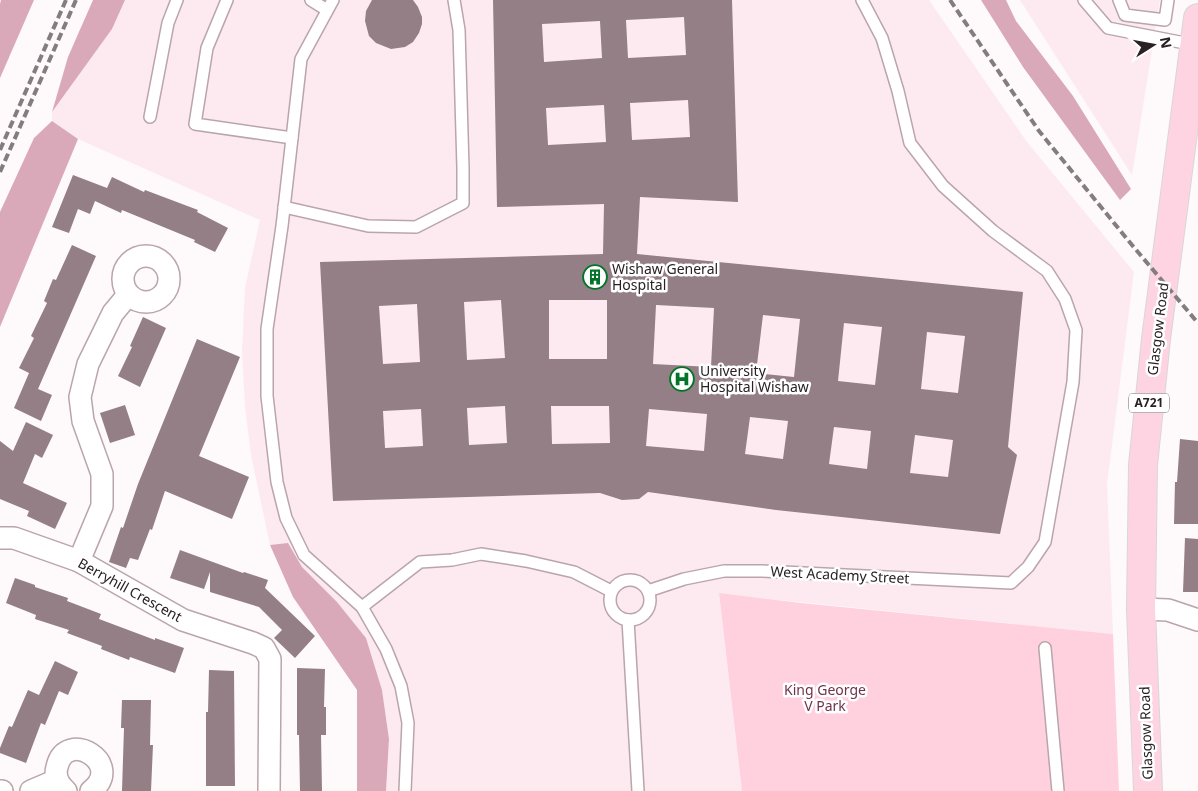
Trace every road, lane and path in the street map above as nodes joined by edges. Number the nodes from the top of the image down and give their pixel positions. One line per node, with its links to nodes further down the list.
1 (177, 0): 11 (lane)
2 (227, 0): 12 (lane)
3 (311, 0): 9 (lane)
4 (454, 0): 13 (lane)
5 (862, 0): 18 (lane, West Academy Street)
6 (1119, 0): 7 (lane)
7 (1168, 0)
8 (1085, 2): 10 (lane)
9 (330, 5): 12 (lane)
10 (1196, 32): 20 (main road, Glasgow Road / A721)
11 (150, 117)
12 (292, 138): 13 (lane)
13 (284, 207): 19 (lane)
14 (128, 295): 16 (street)
15 (0, 538): 16 (street, Berryhill Crescent)
16 (78, 561): 27 (street, Berryhill Crescent)
17 (611, 591): 18 (lane); 19 (lane); 21 (lane)
18 (648, 591): 21 (lane)
19 (362, 607): 28 (lane)
20 (1141, 609): 22 (street); 31 (main road, Glasgow Road / A721)
21 (628, 620): 29 (lane)
22 (1198, 620)
23 (1046, 648): 30 (lane)
24 (62, 786): 25 (street); 26 (street)
25 (31, 791)
26 (91, 791)
27 (269, 791)
28 (405, 791)
29 (638, 791)
30 (1058, 791)
31 (1148, 791)

